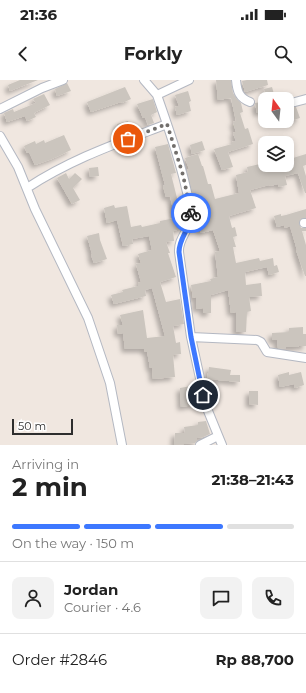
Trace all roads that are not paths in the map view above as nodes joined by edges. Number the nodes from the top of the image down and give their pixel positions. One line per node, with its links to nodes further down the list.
1 (63, 80): 9 (street)
2 (144, 80): 5 (street)
3 (189, 80): 5 (street)
4 (236, 80): 7 (street)
5 (157, 95): 10 (street)
6 (306, 99): 8 (street)
7 (250, 102)
8 (295, 102)
9 (0, 110)
10 (167, 124): 12 (street); 13 (street)
11 (1, 141): 12 (street)
12 (27, 188): 16 (street)
13 (191, 337): 14 (street); 15 (street)
14 (306, 358)
15 (218, 436): 17 (street); 18 (street)
16 (122, 445)
17 (200, 445)
18 (222, 445)

